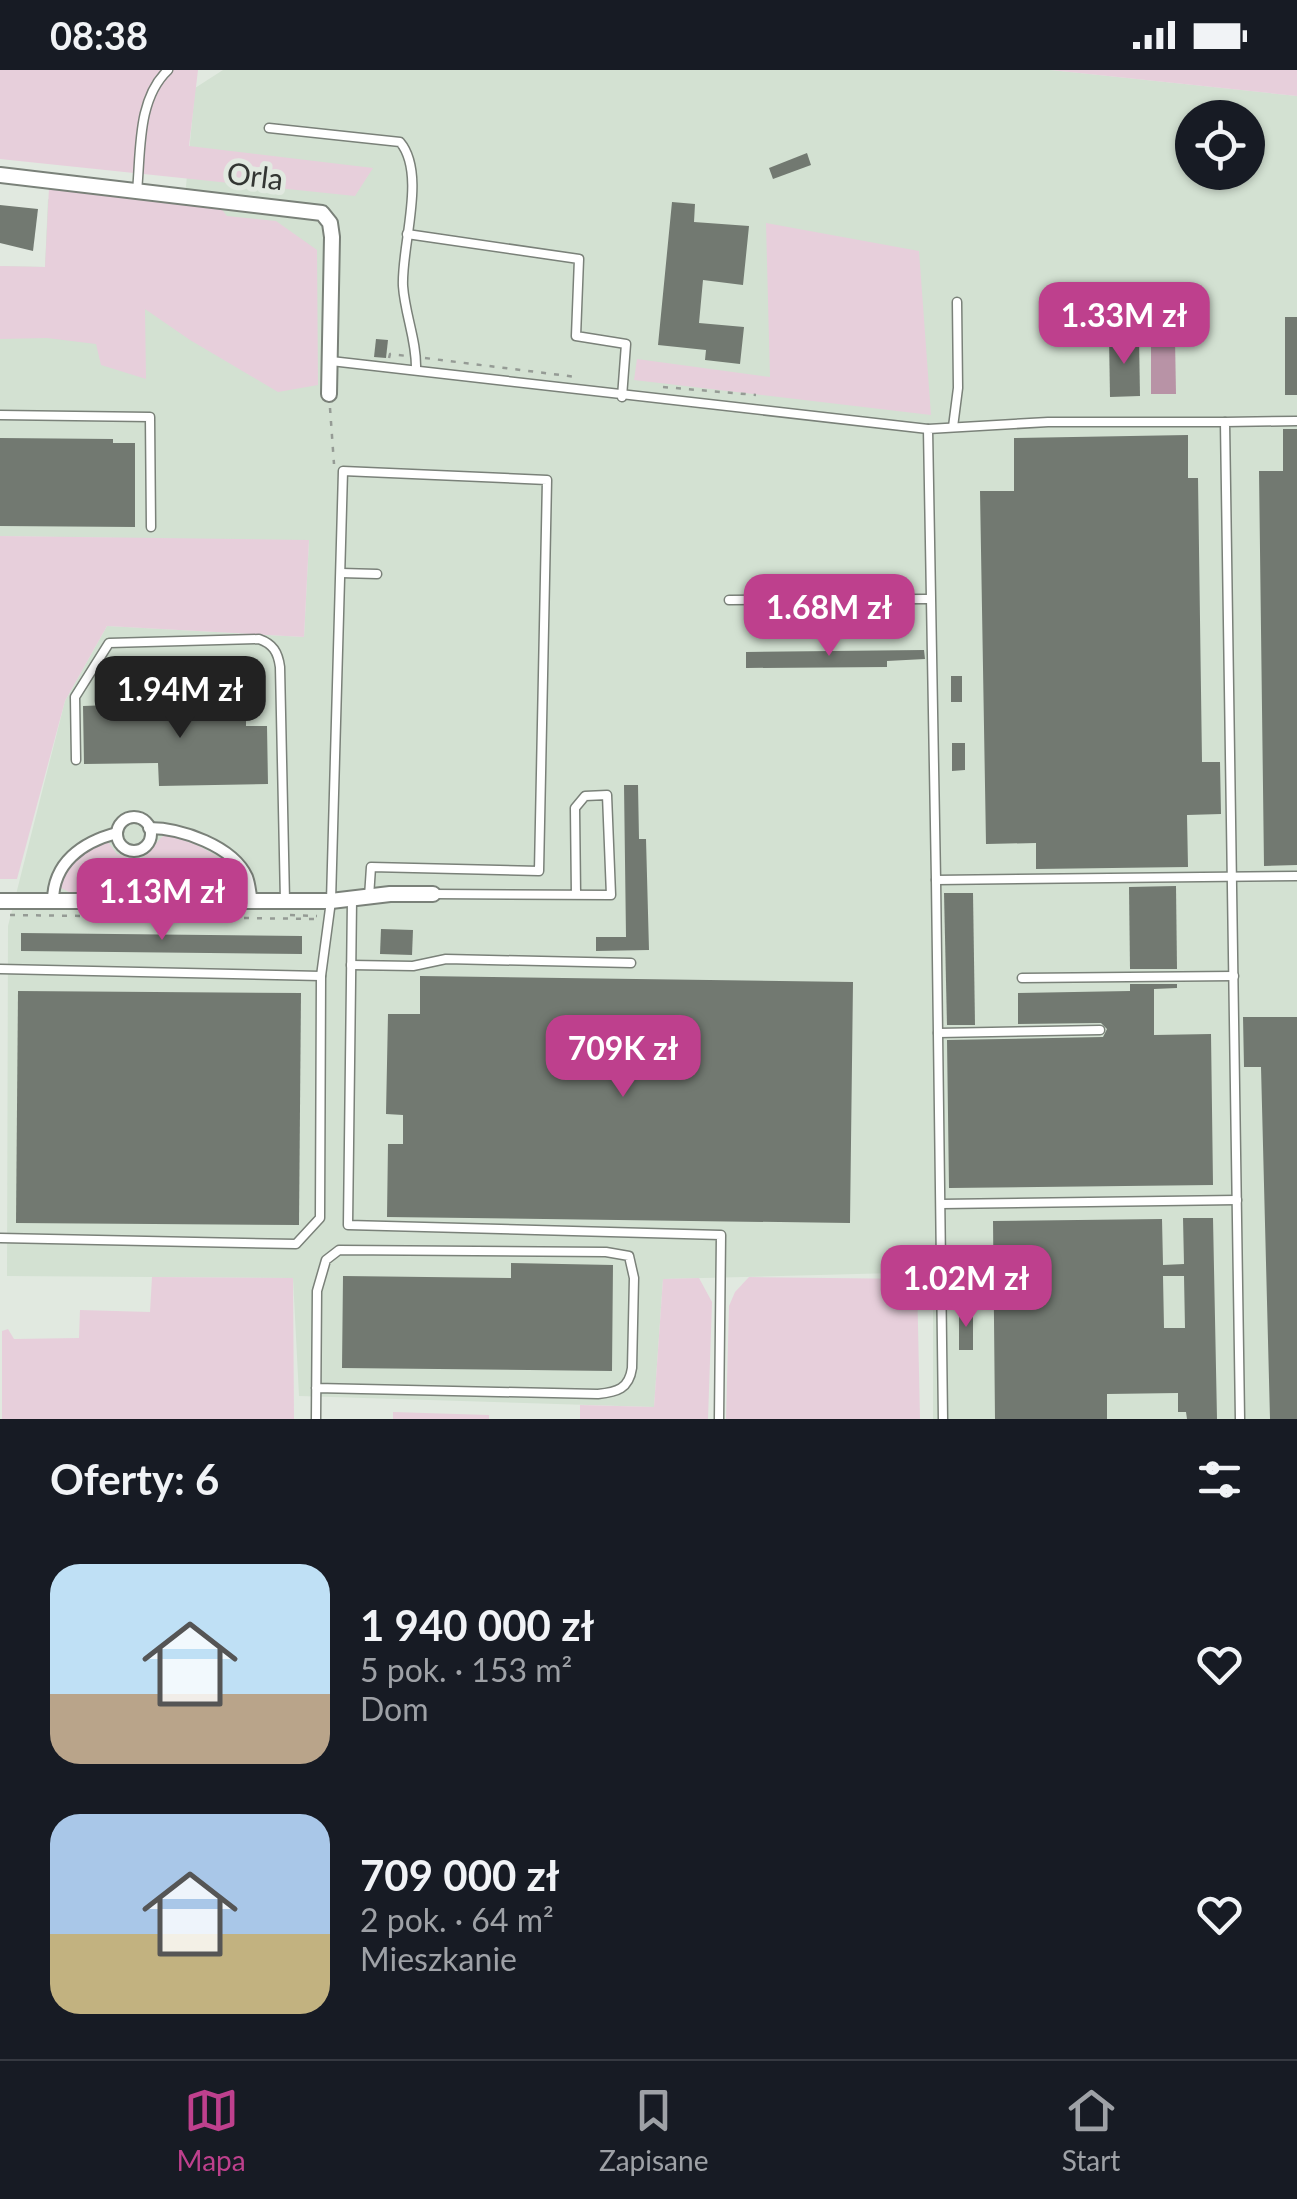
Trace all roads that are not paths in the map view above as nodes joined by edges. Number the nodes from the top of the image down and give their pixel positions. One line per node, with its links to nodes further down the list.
1 (168, 70): 4 (lane)
2 (269, 128): 5 (lane)
3 (0, 175): 4 (street, Orla)
4 (137, 191): 7 (street, Orla)
5 (407, 234): 8 (lane); 10 (lane)
6 (956, 302): 14 (lane)
7 (330, 360): 8 (lane); 9 (street, Orla)
8 (416, 370): 10 (lane)
9 (329, 394)
10 (622, 396): 15 (lane)
11 (0, 415): 16 (lane)
12 (1297, 421): 13 (lane)
13 (1226, 422): 14 (lane); 24 (lane)
14 (953, 427): 15 (lane)
15 (928, 429): 19 (lane)
16 (151, 528)
17 (341, 573): 18 (lane); 29 (lane); 35 (lane)
18 (377, 574)
19 (930, 599): 20 (lane); 26 (lane)
20 (729, 600)
21 (76, 760): 34 (lane)
22 (150, 828): 23 (street); 23 (street); 33 (street)
23 (117, 833): 32 (street)
24 (1232, 876): 25 (lane); 26 (lane); 40 (lane)
25 (1297, 876)
26 (936, 880): 43 (lane)
27 (433, 894): 28 (lane); 29 (street)
28 (576, 895): 28 (lane)
29 (369, 897): 30 (street)
30 (352, 900): 35 (street); 37 (lane)
31 (0, 901): 32 (street)
32 (52, 901): 33 (street)
33 (252, 901): 34 (street)
34 (286, 901): 35 (street)
35 (331, 901): 39 (lane)
36 (632, 963): 37 (lane)
37 (351, 966): 49 (lane)
38 (0, 969): 39 (lane)
39 (320, 976): 46 (lane)
40 (1234, 976): 41 (lane); 44 (lane)
41 (1022, 978)
42 (1100, 1030): 43 (lane)
43 (938, 1033): 45 (lane)
44 (1237, 1200): 45 (lane); 51 (lane)
45 (940, 1204): 50 (lane)
46 (0, 1238)
47 (316, 1388): 47 (lane); 48 (lane)
48 (316, 1419)
49 (718, 1419)
50 (944, 1419)
51 (1240, 1419)

